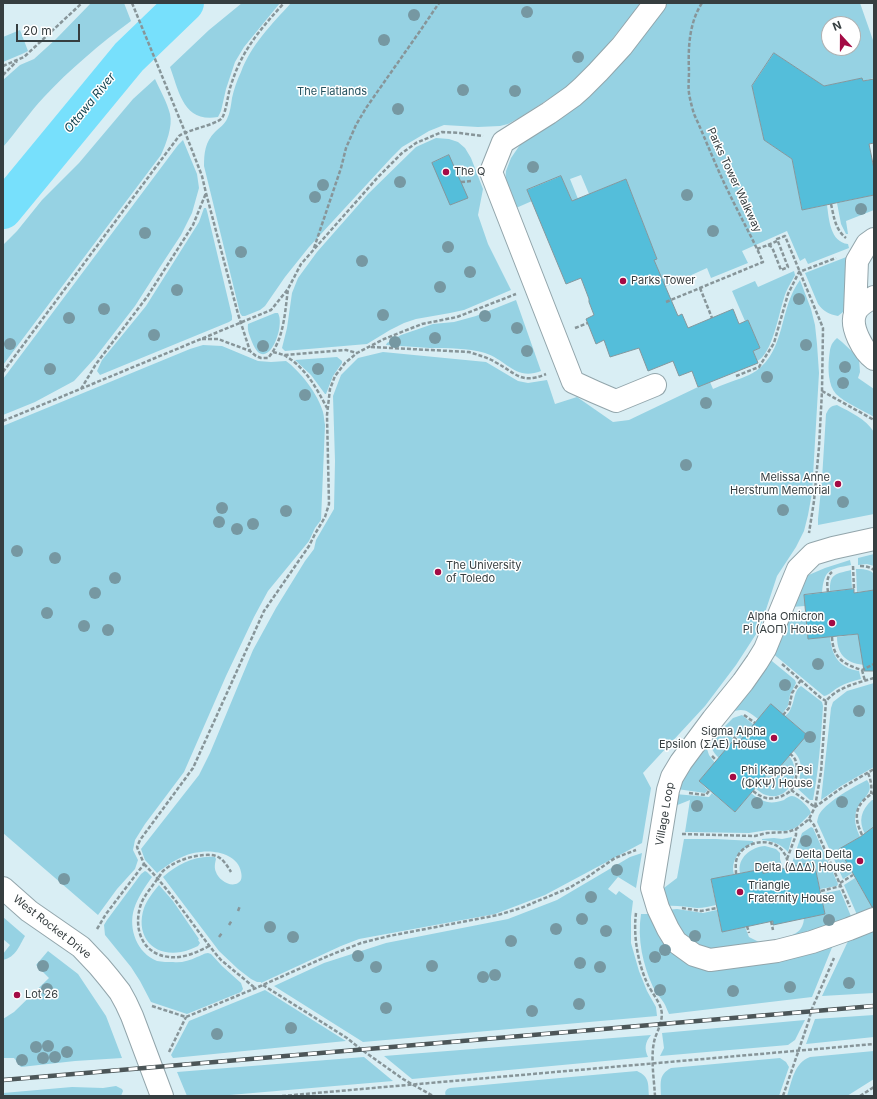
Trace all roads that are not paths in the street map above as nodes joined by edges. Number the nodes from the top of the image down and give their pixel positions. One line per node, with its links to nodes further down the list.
1 (655, 3): 6 (street)
2 (869, 244): 4 (street)
3 (874, 297): 4 (street)
4 (855, 312): 5 (street)
5 (874, 359)
6 (655, 385)
7 (874, 539): 9 (street, Village Loop)
8 (3, 888): 10 (street, West Rocket Drive)
9 (874, 919)
10 (162, 1096)

